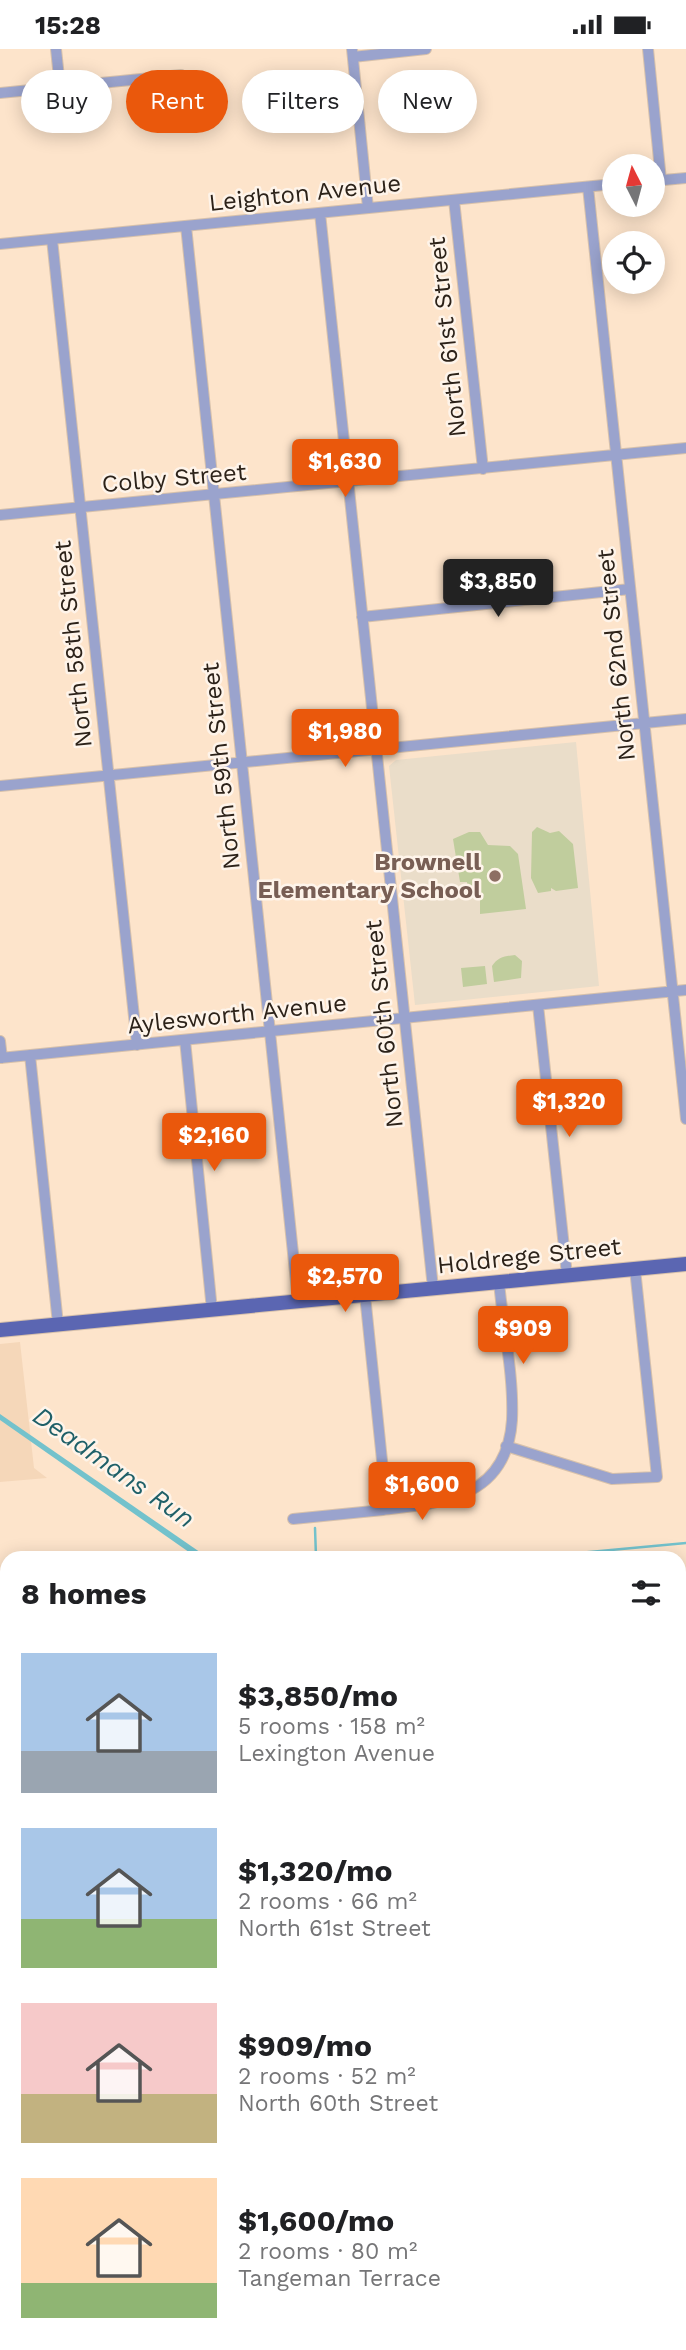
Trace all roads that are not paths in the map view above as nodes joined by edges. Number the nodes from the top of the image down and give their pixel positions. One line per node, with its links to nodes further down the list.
1 (56, 49): 5 (street)
2 (426, 49): 4 (street)
3 (648, 49): 8 (street)
4 (352, 53): 14 (street)
5 (58, 70)
6 (21, 91): 7 (street)
7 (0, 93)
8 (655, 154)
9 (686, 178): 10 (street)
10 (665, 179)
11 (602, 185): 12 (street, Leighton Avenue)
12 (588, 187): 13 (street, Leighton Avenue); 20 (street, North 62nd Street)
13 (454, 200): 14 (street, Leighton Avenue); 21 (street, North 61st Street)
14 (368, 208): 15 (street, Leighton Avenue)
15 (320, 213): 16 (street, Leighton Avenue); 22 (street, North 60th Street)
16 (186, 226): 17 (street, Leighton Avenue); 23 (street, North 59th Street)
17 (52, 239): 18 (street, Leighton Avenue); 24 (street, North 58th Street)
18 (0, 244)
19 (686, 448): 20 (street, Colby Street)
20 (616, 456): 21 (street, Colby Street); 26 (street, North 62nd Street)
21 (483, 469): 22 (street, Colby Street)
22 (348, 482): 23 (street, Colby Street); 27 (street, North 60th Street)
23 (214, 495): 24 (street, Colby Street); 31 (street, North 59th Street)
24 (80, 508): 25 (street, Colby Street); 32 (street, North 58th Street)
25 (0, 515)
26 (630, 589): 27 (street); 29 (street, North 62nd Street)
27 (362, 617): 30 (street, North 60th Street)
28 (686, 719): 29 (street)
29 (645, 723): 30 (street); 35 (street, North 62nd Street)
30 (377, 750): 31 (street); 37 (street, North 60th Street)
31 (242, 763): 32 (street); 38 (street, North 59th Street)
32 (108, 776): 33 (street); 41 (street, North 58th Street)
33 (0, 786)
34 (686, 990): 35 (street, Aylesworth Avenue)
35 (673, 991): 36 (street, Aylesworth Avenue); 44 (street, North 62nd Street)
36 (538, 1005): 37 (street, Aylesworth Avenue); 47 (street)
37 (405, 1019): 38 (street, Aylesworth Avenue); 49 (street, North 60th Street)
38 (270, 1032): 39 (street, Aylesworth Avenue); 51 (street, North 59th Street)
39 (185, 1040): 41 (street, Aylesworth Avenue); 52 (street)
40 (0, 1041): 43 (street)
41 (136, 1045): 42 (street, Aylesworth Avenue)
42 (30, 1055): 43 (street, Aylesworth Avenue); 53 (street)
43 (1, 1058)
44 (686, 1119)
45 (686, 1264): 46 (main road, Holdrege Street)
46 (635, 1269): 47 (main road, Holdrege Street); 55 (street)
47 (567, 1275): 48 (main road, Holdrege Street)
48 (499, 1282): 49 (main road, Holdrege Street); 55 (street)
49 (433, 1288): 50 (main road, Holdrege Street)
50 (365, 1295): 51 (main road, Holdrege Street); 56 (street)
51 (298, 1301): 52 (main road, Holdrege Street)
52 (212, 1310): 53 (main road, Holdrege Street)
53 (58, 1324): 54 (main road, Holdrege Street)
54 (0, 1330)
55 (506, 1446): 56 (street)
56 (387, 1509): 57 (street)
57 (293, 1519)

